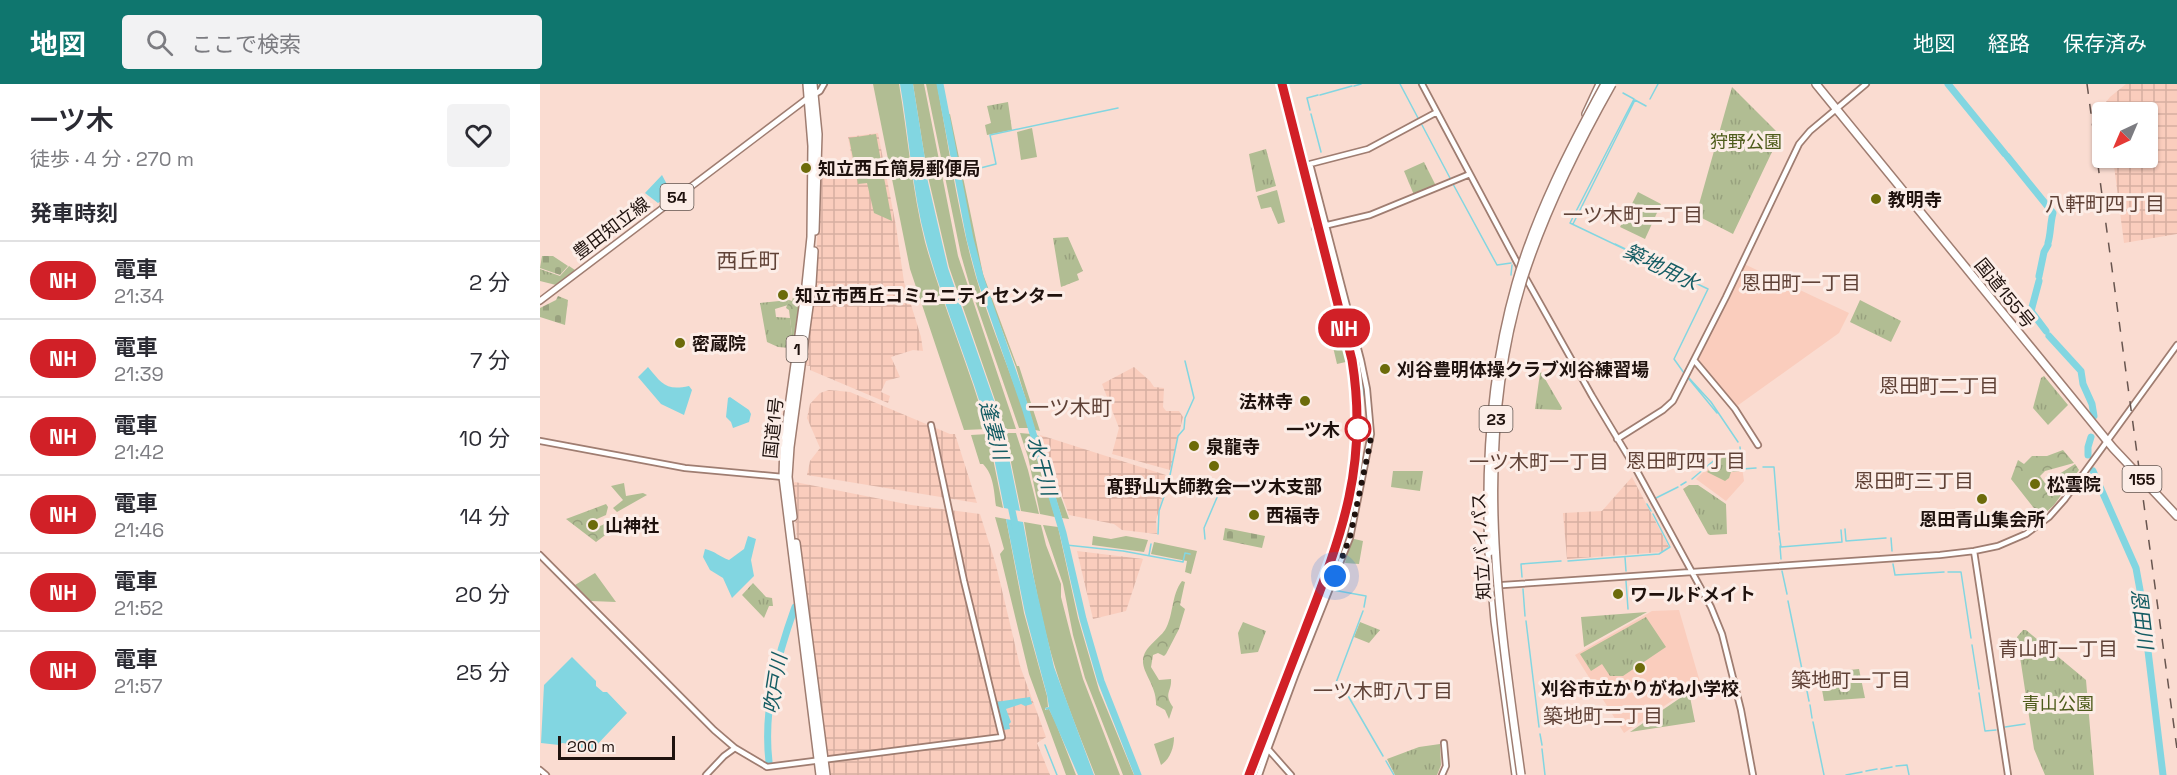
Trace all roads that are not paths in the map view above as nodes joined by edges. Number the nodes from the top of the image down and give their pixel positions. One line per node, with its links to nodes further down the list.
1 (807, 84): 10 (highway, 国道1号 / 1)
2 (813, 84): 10 (highway, 国道1号 / 1)
3 (824, 84): 10 (street)
4 (1422, 84): 12 (street)
5 (1600, 84): 13 (highway, bridge)
6 (1605, 84): 13 (highway, 知立バイパス / 23, bridge)
7 (1614, 84): 46 (highway, 知立バイパス / 23, bridge)
8 (1816, 84): 11 (highway, 国道155号 / 155)
9 (1866, 84): 11 (street)
10 (812, 95): 17 (main road, 豊田知立線 / 54); 25 (highway, 国道1号 / 1)
11 (1837, 110): 19 (street); 23 (highway, 国道155号 / 155)
12 (1437, 112): 14 (street); 15 (street)
13 (1578, 133): 45 (highway, 知立バイパス / 23, bridge)
14 (1470, 174): 15 (street); 21 (street)
15 (1326, 226): 16 (street); 33 (street)
16 (1315, 228)
17 (540, 302)
18 (2177, 345): 23 (street)
19 (1694, 360): 21 (street); 24 (street)
20 (931, 425): 34 (street)
21 (1617, 439): 29 (street)
22 (540, 441): 25 (street)
23 (2107, 441): 26 (highway, 国道155号 / 155); 27 (street)
24 (1758, 445)
25 (786, 477): 34 (highway, 国道1号 / 1)
26 (2177, 516)
27 (1974, 552): 29 (street); 48 (street)
28 (540, 555): 32 (street)
29 (1693, 572): 30 (street); 47 (street)
30 (1503, 585)
31 (1444, 743): 44 (street)
32 (735, 748): 35 (street); 38 (street)
33 (1268, 749): 42 (street); 43 (street)
34 (822, 760): 35 (street); 40 (highway, 国道1号 / 1); 41 (highway, 国道1号 / 1)
35 (767, 767): 39 (street)
36 (540, 770): 37 (street)
37 (546, 775)
38 (706, 775)
39 (766, 775)
40 (820, 775)
41 (826, 775)
42 (1259, 775)
43 (1291, 775)
44 (1442, 775)
45 (1516, 775)
46 (1521, 775)
47 (1753, 775)
48 (2008, 775)

